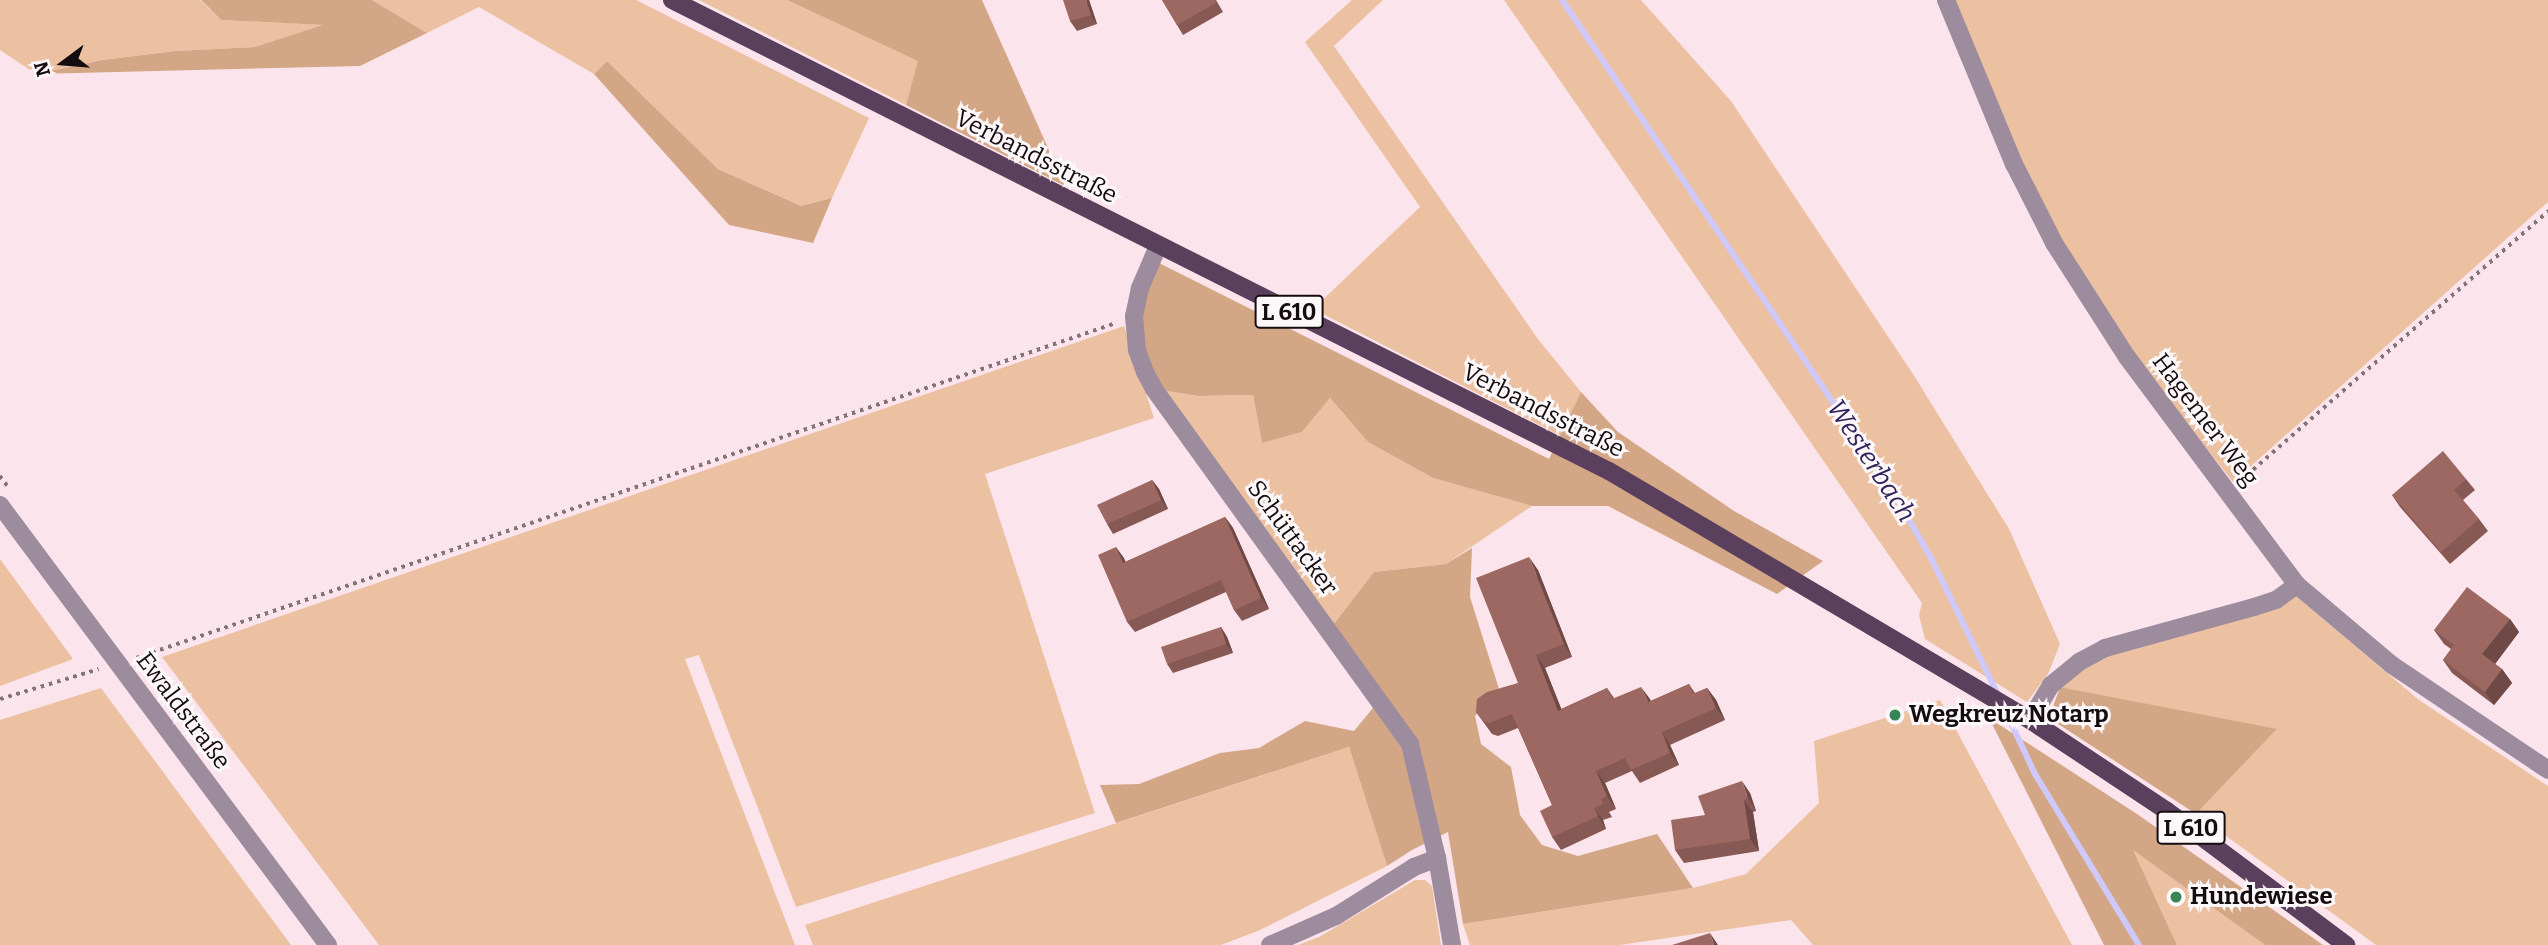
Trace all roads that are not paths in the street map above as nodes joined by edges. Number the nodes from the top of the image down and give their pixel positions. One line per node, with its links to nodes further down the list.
1 (672, 0): 3 (main road, Verbandsstraße / L 610)
2 (1946, 0): 5 (street, Hagemer Weg)
3 (1158, 246): 6 (main road, Verbandsstraße / L 610); 8 (street, Schüttacker)
4 (0, 505): 9 (street, Ewaldstraße)
5 (2297, 585): 6 (street); 7 (street, Hagemer Weg)
6 (2030, 720): 12 (main road, Verbandsstraße / L 610)
7 (2548, 769)
8 (1437, 858): 10 (street); 11 (street, Schüttacker)
9 (328, 945)
10 (1269, 945)
11 (1452, 945)
12 (2346, 945)

